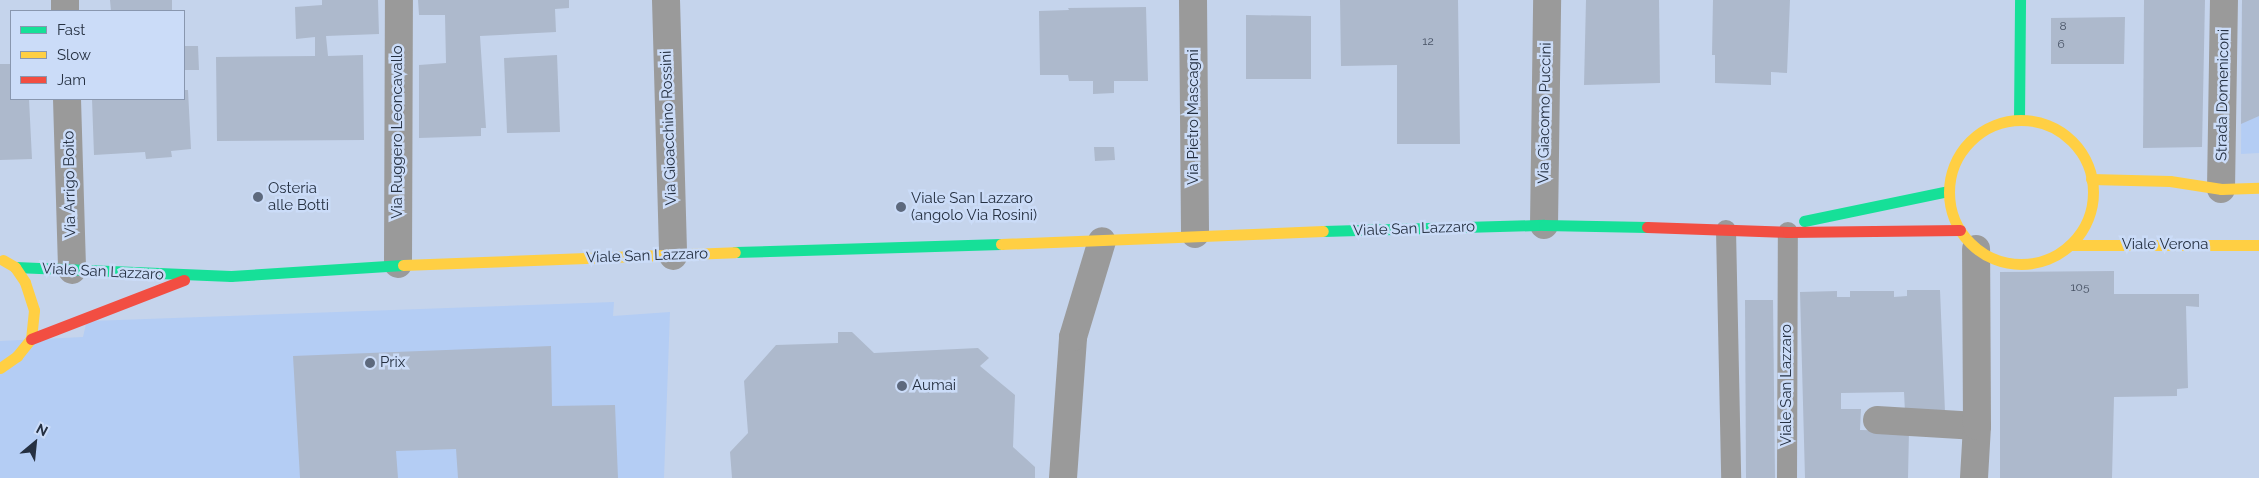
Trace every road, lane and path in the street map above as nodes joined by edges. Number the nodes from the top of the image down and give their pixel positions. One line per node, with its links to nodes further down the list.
1 (399, 0): 23 (street, Via Ruggero Leoncavallo)
2 (666, 0): 21 (street, Via Gioacchino Rossini)
3 (1193, 0): 16 (street, Via Pietro Mascagni)
4 (1547, 0): 13 (street, Via Giacomo Puccini)
5 (2020, 0): 8 (main road)
6 (2224, 0): 11 (street, Strada Domeniconi)
7 (67, 100): 25 (street, Via Arrigo Boito)
8 (2019, 120): 9 (main road); 12 (main road)
9 (2092, 179): 11 (main road); 20 (main road)
10 (2259, 188): 11 (main road)
11 (2221, 189)
12 (1949, 191): 15 (main road, Viale San Lazzaro); 17 (main road)
13 (1544, 225): 14 (main road, Viale San Lazzaro); 16 (main road, Viale San Lazzaro)
14 (1726, 230): 15 (main road, Viale San Lazzaro); 32 (lane)
15 (1779, 231): 17 (main road, Viale San Lazzaro); 33 (lane, Viale San Lazzaro)
16 (1195, 234): 18 (main road, Viale San Lazzaro)
17 (1968, 240): 20 (main road); 30 (street)
18 (1102, 241): 21 (main road, Viale San Lazzaro); 31 (street)
19 (2259, 244): 20 (main road, Viale Verona)
20 (2071, 245)
21 (673, 256): 23 (main road, Viale San Lazzaro)
22 (0, 258): 24 (main road, Viale San Lazzaro)
23 (398, 264): 26 (main road, Viale San Lazzaro)
24 (15, 267): 25 (main road, Viale San Lazzaro); 27 (main road, Viale San Lazzaro)
25 (72, 270): 26 (main road, Viale San Lazzaro)
26 (192, 276): 27 (main road, Viale San Lazzaro)
27 (31, 338): 28 (main road, Viale San Lazzaro)
28 (0, 368)
29 (1877, 420): 30 (street)
30 (1977, 426): 34 (street)
31 (1063, 478)
32 (1731, 478)
33 (1787, 478)
34 (1974, 478)

